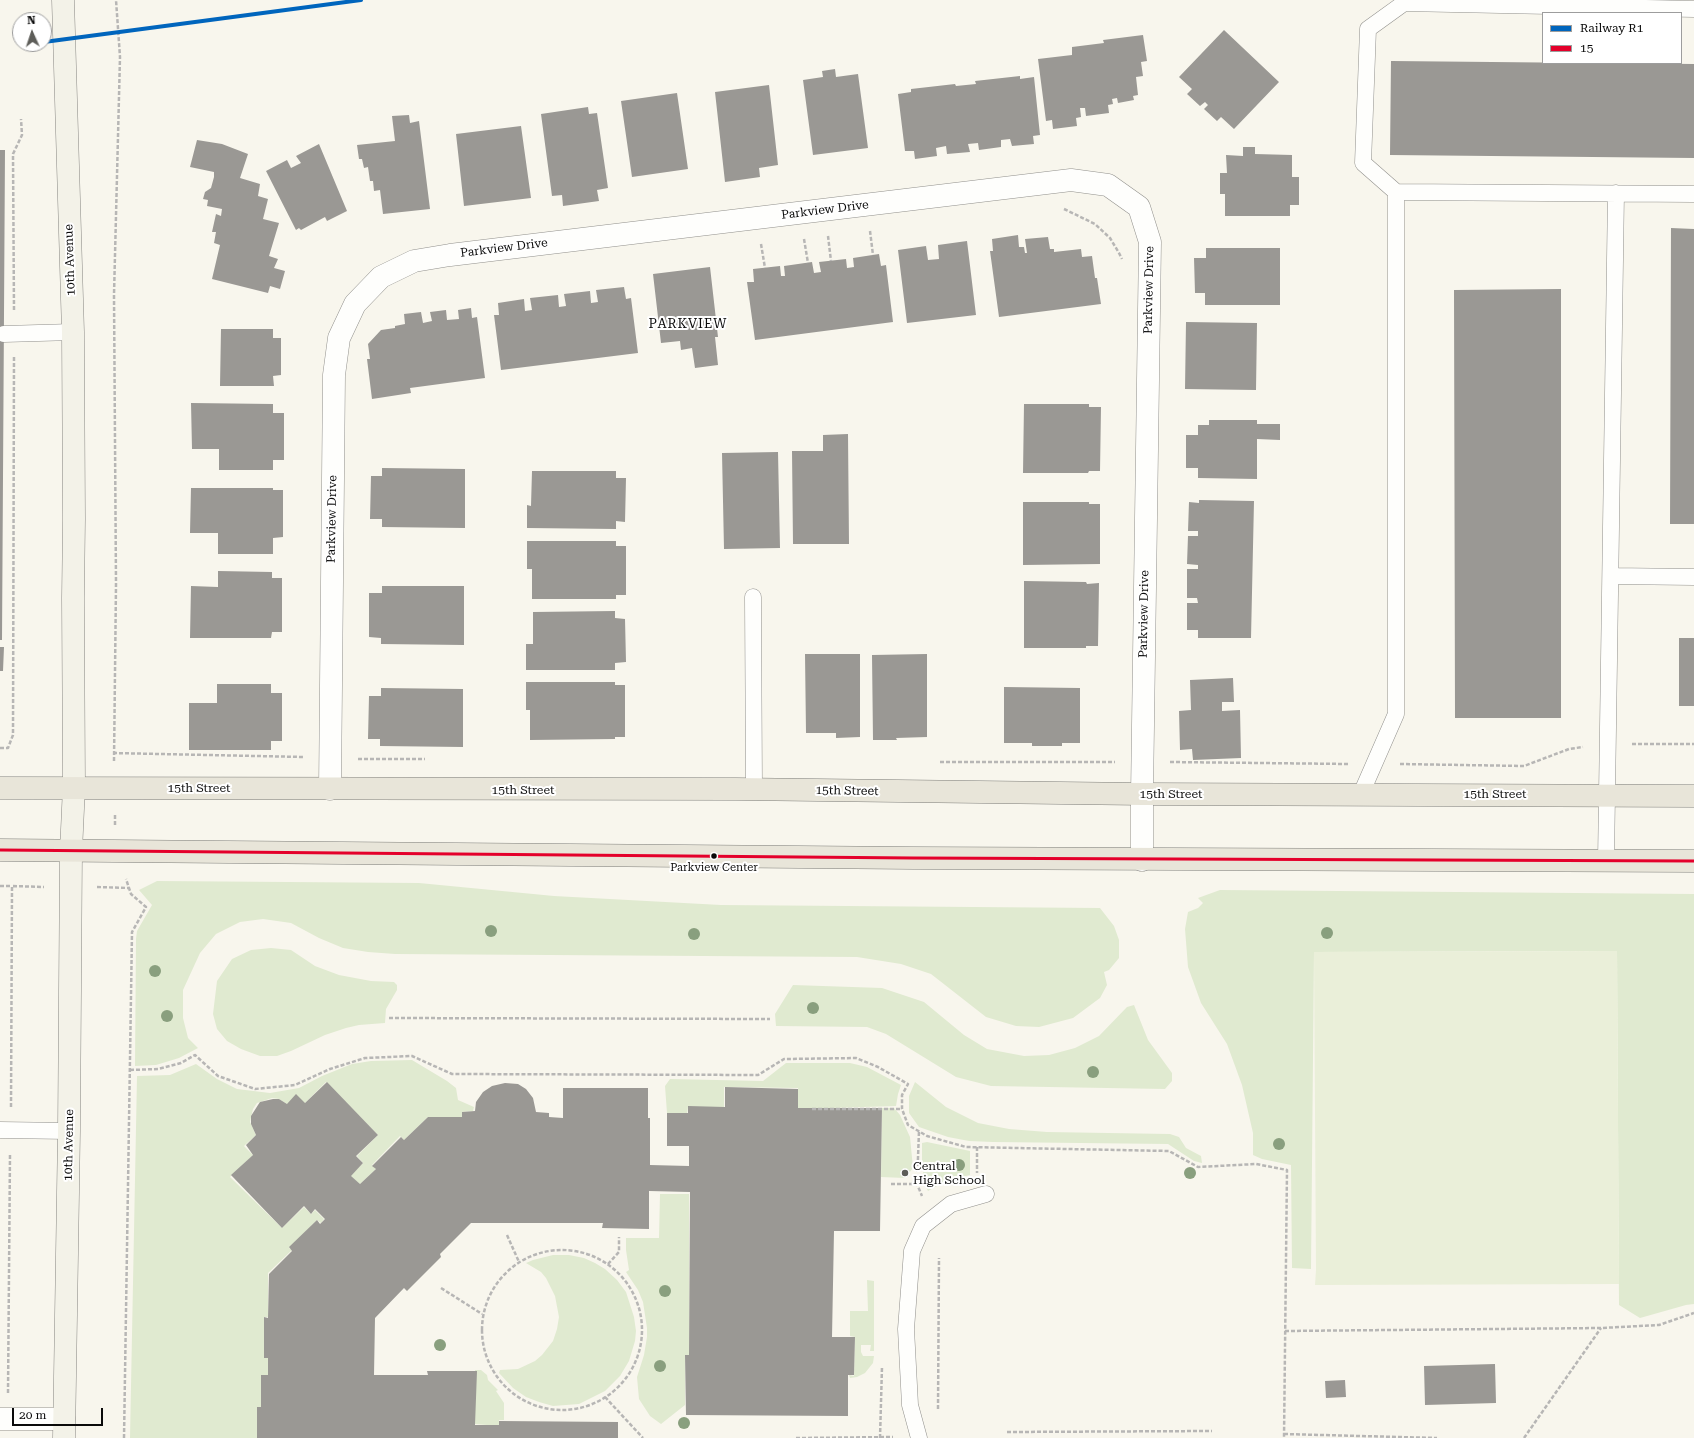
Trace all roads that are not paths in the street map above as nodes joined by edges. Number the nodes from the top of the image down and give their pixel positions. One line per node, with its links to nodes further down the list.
1 (63, 0): 6 (main road, 10th Avenue)
2 (1694, 9): 3 (lane)
3 (1396, 192): 4 (lane); 16 (lane)
4 (1616, 193): 5 (lane); 8 (lane)
5 (1694, 194)
6 (73, 332): 7 (lane); 11 (main road, 10th Avenue)
7 (9, 334)
8 (1611, 576): 9 (lane); 17 (lane)
9 (1694, 577)
10 (753, 597): 14 (lane)
11 (74, 787): 12 (main road, 15th Street); 13 (main road, 15th Street); 20 (main road, 10th Avenue)
12 (0, 788)
13 (330, 788): 14 (main road, 15th Street); 15 (street, Parkview Drive)
14 (754, 790): 15 (main road, 15th Street)
15 (1142, 794): 16 (main road, 15th Street); 21 (street, Parkview Drive)
16 (1361, 794): 17 (main road, 15th Street)
17 (1607, 795): 18 (main road, 15th Street); 22 (lane)
18 (1694, 796)
19 (0, 850): 20 (main road)
20 (71, 851): 21 (main road); 25 (main road, 10th Avenue)
21 (1142, 860): 22 (main road)
22 (1606, 860): 23 (main road)
23 (1694, 861)
24 (0, 1130): 25 (lane)
25 (69, 1131): 28 (main road, 10th Avenue)
26 (986, 1194): 29 (lane)
27 (0, 1419): 28 (street)
28 (64, 1429)
29 (919, 1438)

